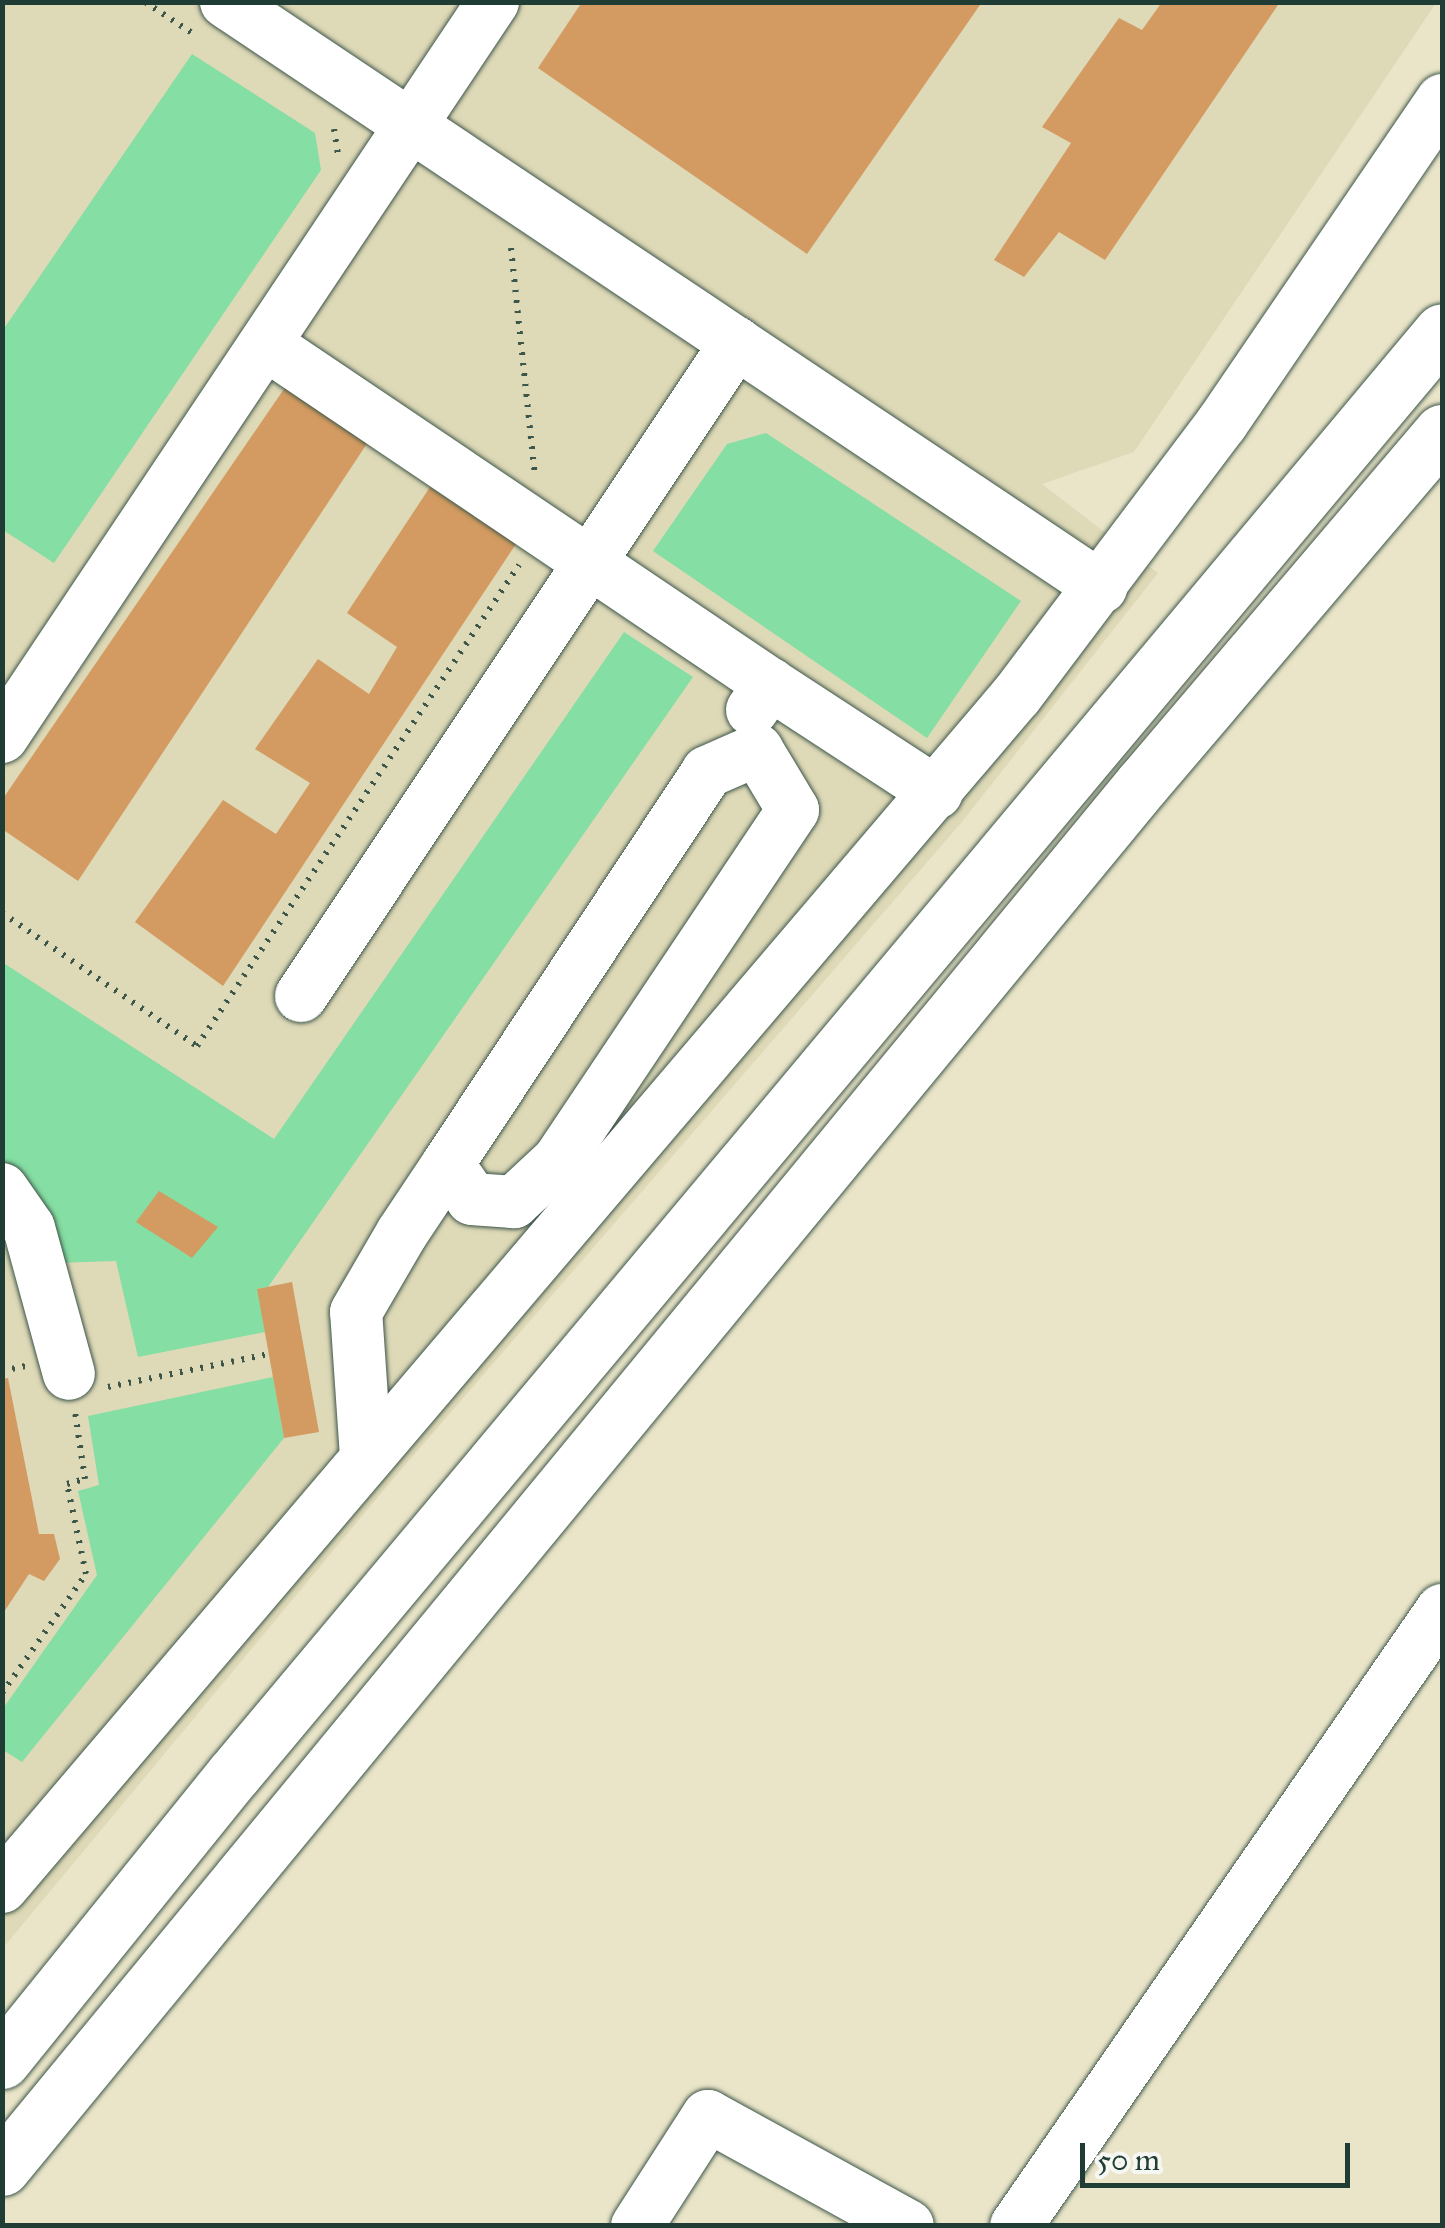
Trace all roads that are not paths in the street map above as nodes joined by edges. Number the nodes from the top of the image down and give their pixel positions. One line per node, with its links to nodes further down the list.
1 (493, 2): 4 (street)
2 (218, 24): 4 (street)
3 (1442, 100): 10 (street)
4 (411, 126): 6 (street); 7 (street)
5 (1442, 331): 22 (main road)
6 (736, 342): 9 (street); 10 (street)
7 (267, 345): 9 (street); 12 (street)
8 (1442, 432): 23 (main road)
9 (588, 564): 11 (street); 15 (street)
10 (1101, 587): 14 (street)
11 (770, 684): 13 (street); 14 (street)
12 (2, 736)
13 (732, 761): 16 (street); 16 (street)
14 (937, 793): 19 (street)
15 (301, 996)
16 (448, 1164): 19 (street)
17 (2, 1188): 18 (street)
18 (71, 1384)
19 (366, 1457): 21 (street)
20 (1442, 1610): 26 (street)
21 (2, 1887)
22 (2, 2061)
23 (2, 2168)
24 (637, 2226): 25 (street)
25 (908, 2226)
26 (1016, 2226)

